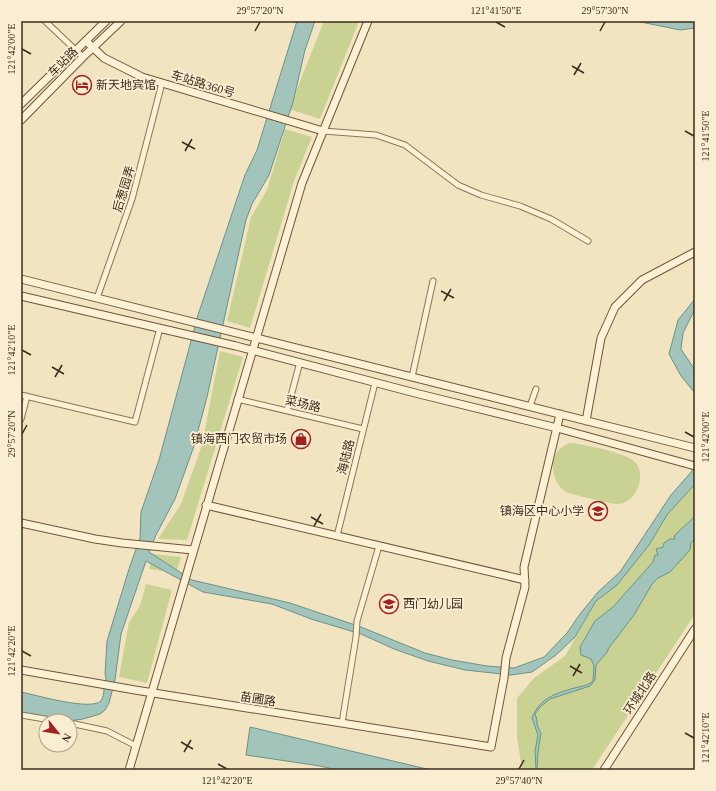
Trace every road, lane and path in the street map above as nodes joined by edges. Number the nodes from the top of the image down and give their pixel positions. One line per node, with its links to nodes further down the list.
1 (45, 21): 7 (street)
2 (106, 21): 5 (street, 车站路)
3 (121, 21): 6 (street, 车站路)
4 (368, 21): 12 (street)
5 (86, 41): 6 (street, 车站路360号); 7 (street, 车站路)
6 (93, 48): 8 (street, 车站路); 9 (street, 车站路360号)
7 (76, 50): 8 (street); 10 (street, 车站路)
8 (83, 57): 11 (street, 车站路)
9 (162, 83): 12 (street, 车站路360号); 18 (street, 后葱园弄)
10 (21, 104)
11 (21, 120)
12 (323, 131): 13 (street); 20 (street)
13 (588, 242)
14 (695, 252): 32 (street)
15 (21, 279): 18 (street)
16 (434, 281): 23 (street)
17 (21, 296): 19 (street)
18 (97, 298): 20 (street)
19 (160, 328): 21 (street); 26 (street)
20 (256, 338): 21 (street); 23 (street)
21 (252, 351): 22 (street); 27 (street)
22 (300, 362): 24 (street); 29 (street)
23 (412, 377): 28 (street)
24 (375, 383): 33 (street); 34 (street, 海陆路)
25 (536, 389): 28 (street)
26 (24, 396): 31 (street)
27 (237, 399): 29 (street, 菜场路); 37 (street)
28 (530, 406): 30 (street)
29 (287, 411): 34 (street, 菜场路)
30 (560, 414): 32 (street); 33 (street)
31 (21, 418)
32 (586, 421): 35 (street)
33 (557, 428): 36 (street); 42 (street)
34 (363, 429): 39 (street, 海陆路)
35 (695, 448)
36 (695, 466)
37 (206, 505): 39 (street); 41 (street)
38 (21, 524): 41 (street)
39 (337, 536): 40 (street)
40 (379, 546): 42 (street); 48 (street)
41 (193, 550): 45 (street)
42 (525, 580): 48 (street, 苗圃路)
43 (695, 629): 52 (street, 环城北路)
44 (21, 670): 45 (street, 苗圃路)
45 (152, 693): 48 (street, 苗圃路); 50 (street)
46 (21, 715): 47 (street)
47 (38, 718)
48 (342, 723)
49 (78, 725): 50 (street)
50 (136, 746): 51 (street)
51 (129, 770)
52 (604, 770)

